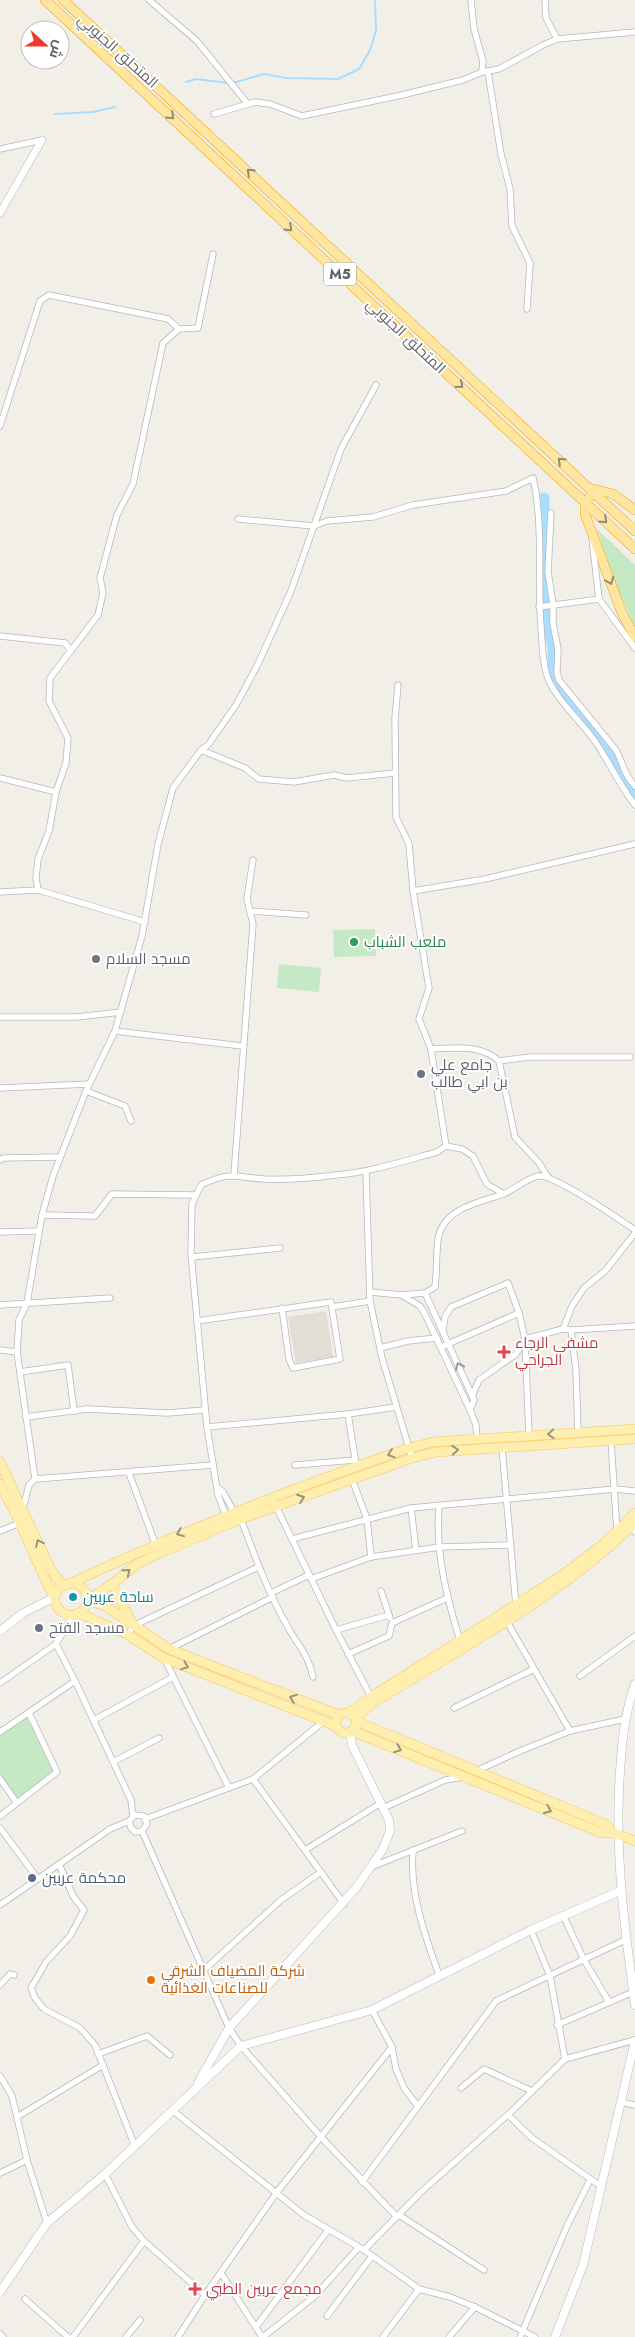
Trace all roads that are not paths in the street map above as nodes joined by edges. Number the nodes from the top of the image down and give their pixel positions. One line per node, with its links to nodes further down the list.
1 (45, 0): 20 (highway, المتحلق الجنوبي / M5, one-way to 20)
2 (63, 0): 19 (highway, المتحلق الجنوبي / M5, one-way to 2)
3 (149, 0): 9 (street)
4 (471, 0): 8 (street)
5 (545, 0): 7 (street)
6 (635, 32): 7 (street)
7 (557, 39): 8 (street)
8 (485, 72): 9 (street); 15 (street)
9 (247, 103): 10 (street)
10 (214, 114)
11 (42, 140): 12 (street); 13 (street)
12 (0, 149)
13 (0, 213)
14 (213, 254): 16 (street)
15 (527, 309)
16 (179, 329): 18 (street); 34 (street)
17 (376, 385): 24 (street)
18 (0, 426)
19 (592, 490): 20 (highway); 21 (highway); 25 (highway, المتحلق الجنوبي / M5)
20 (585, 502): 26 (highway); 27 (highway, المتحلق الجنوبي / M5, one-way to 27)
21 (635, 510)
22 (551, 514): 29 (street)
23 (238, 519): 24 (street)
24 (314, 526): 30 (street); 36 (street)
25 (635, 531)
26 (593, 534): 28 (street); 32 (highway, one-way to 32)
27 (635, 549)
28 (599, 599): 29 (street); 33 (street)
29 (553, 604): 30 (street); 39 (street)
30 (539, 607): 41 (street)
31 (0, 636): 34 (street)
32 (635, 637)
33 (635, 648)
34 (70, 651): 40 (street)
35 (398, 684): 37 (street)
36 (201, 750): 37 (street); 49 (street)
37 (395, 773): 45 (street)
38 (0, 778): 40 (street)
39 (635, 786)
40 (56, 792): 44 (street)
41 (635, 805)
42 (635, 844): 45 (street)
43 (253, 860): 47 (street)
44 (38, 890): 46 (street); 49 (street)
45 (413, 891): 54 (street)
46 (0, 892)
47 (250, 911): 48 (street); 53 (street)
48 (306, 915)
49 (145, 922): 50 (street)
50 (121, 1012): 51 (street); 52 (street)
51 (0, 1017)
52 (115, 1032): 53 (street); 57 (street)
53 (242, 1046): 65 (street)
54 (431, 1048): 56 (street); 61 (street)
55 (630, 1057): 56 (street)
56 (500, 1061): 66 (street)
57 (89, 1084): 58 (street); 59 (street)
58 (0, 1088)
59 (86, 1091): 60 (street); 62 (street)
60 (131, 1121)
61 (446, 1146): 64 (street); 67 (street)
62 (60, 1157): 63 (street); 69 (street)
63 (0, 1160)
64 (366, 1172): 65 (street); 75 (street)
65 (234, 1175): 68 (street)
66 (548, 1177): 67 (street); 71 (street)
67 (504, 1194): 76 (street)
68 (196, 1195): 69 (street); 74 (street)
69 (42, 1215): 70 (street)
70 (39, 1231): 72 (street); 80 (street)
71 (635, 1231): 87 (street)
72 (0, 1232)
73 (280, 1248): 74 (street)
74 (192, 1257): 85 (street)
75 (370, 1292): 77 (street); 79 (street)
76 (425, 1293): 77 (street); 89 (street)
77 (402, 1295): 90 (street)
78 (110, 1298): 80 (street)
79 (370, 1301): 82 (street); 94 (street)
80 (27, 1303): 81 (street); 96 (street)
81 (0, 1306)
82 (332, 1307): 83 (street); 83 (street)
83 (282, 1308): 85 (street)
84 (519, 1313): 89 (street); 91 (street); 92 (street)
85 (197, 1320): 100 (street)
86 (635, 1326): 88 (street)
87 (563, 1329): 88 (street); 91 (street)
88 (571, 1330): 107 (street)
89 (443, 1331): 92 (street)
90 (437, 1338): 93 (street); 94 (street)
91 (525, 1339): 98 (street); 108 (street)
92 (449, 1344): 93 (street); 98 (street, one-way to 92)
93 (441, 1347): 101 (street)
94 (380, 1348): 99 (street)
95 (0, 1350): 96 (street)
96 (17, 1352): 97 (street)
97 (20, 1372): 102 (street); 104 (street)
98 (472, 1396): 101 (street)
99 (396, 1407): 103 (street); 112 (street)
100 (206, 1410): 102 (street); 105 (street)
101 (470, 1410): 109 (street)
102 (74, 1411): 104 (street)
103 (348, 1414): 105 (street); 116 (street)
104 (26, 1418): 120 (street)
105 (207, 1427): 117 (street)
106 (635, 1428): 107 (main road)
107 (578, 1433): 108 (main road, one-way to 108)
108 (528, 1436): 109 (main road)
109 (477, 1439): 112 (main road)
110 (635, 1439): 111 (main road)
111 (611, 1441): 113 (main road); 124 (street)
112 (409, 1448): 114 (street); 116 (main road, one-way to 116)
113 (502, 1448): 114 (main road, one-way to 113); 126 (street)
114 (412, 1458): 121 (main road)
115 (0, 1462): 130 (main road)
116 (356, 1463): 118 (street); 127 (main road)
117 (212, 1465): 119 (street); 123 (street)
118 (295, 1465)
119 (129, 1472): 120 (street); 141 (street)
120 (35, 1479): 130 (street)
121 (352, 1479): 129 (main road, one-way to 121); 134 (street)
122 (0, 1484): 135 (main road)
123 (218, 1488): 132 (street); 133 (street)
124 (615, 1489): 125 (street); 126 (street); 139 (street)
125 (635, 1491)
126 (506, 1497): 128 (street); 142 (street)
127 (272, 1498): 129 (street); 133 (main road)
128 (439, 1506): 131 (street); 143 (street)
129 (276, 1507): 133 (main road); 140 (street)
130 (23, 1508): 149 (main road, one-way to 130)
131 (412, 1508): 134 (street); 144 (street)
132 (225, 1515): 133 (main road); 137 (street); 141 (main road, one-way to 141)
133 (238, 1517): 137 (main road); 146 (street)
134 (367, 1519): 140 (street); 145 (street)
135 (20, 1523): 138 (street); 152 (main road)
136 (634, 1524): 139 (main road); 158 (main road)
137 (229, 1525): 148 (main road, one-way to 137)
138 (0, 1530)
139 (617, 1532): 155 (main road)
140 (292, 1539): 147 (street)
141 (156, 1543): 149 (main road)
142 (510, 1545): 143 (street); 155 (street)
143 (440, 1546): 144 (street); 153 (street)
144 (416, 1550): 145 (street)
145 (371, 1557): 147 (street)
146 (258, 1567): 151 (street); 160 (street)
147 (310, 1577): 151 (street); 162 (street)
148 (112, 1584): 154 (main road); 160 (main road)
149 (66, 1585): 152 (main road); 154 (main road)
150 (381, 1591): 157 (street)
151 (272, 1595): 167 (street); 173 (street)
152 (55, 1597): 156 (main road); 161 (main road)
153 (447, 1598): 159 (street); 165 (street)
154 (86, 1600): 156 (main road); 160 (main road)
155 (516, 1606): 158 (main road)
156 (76, 1614): 163 (main road); 166 (street)
157 (389, 1614): 159 (street); 162 (street)
158 (508, 1617): 165 (main road); 170 (street); 184 (main road)
159 (392, 1623): 168 (street)
160 (133, 1626): 163 (street); 167 (main road)
161 (0, 1630)
162 (336, 1630): 168 (street)
163 (128, 1635): 169 (main road)
164 (635, 1636): 171 (street)
165 (460, 1641): 177 (main road)
166 (56, 1644): 174 (street); 175 (street)
167 (169, 1649): 180 (main road, one-way to 167)
168 (348, 1654): 177 (street)
169 (164, 1658): 172 (street); 183 (main road, one-way to 183)
170 (534, 1669): 178 (street); 186 (street)
171 (580, 1676)
172 (173, 1677): 182 (street); 194 (street)
173 (313, 1677)
174 (75, 1681): 179 (street); 182 (street)
175 (0, 1683)
176 (635, 1684): 181 (main road)
177 (371, 1697): 184 (main road)
178 (454, 1708)
179 (29, 1713): 187 (street); 195 (street)
180 (339, 1716): 184 (main road); 185 (main road)
181 (625, 1719): 186 (street); 203 (main road)
182 (94, 1720): 189 (street)
183 (324, 1720): 185 (main road); 193 (street)
184 (352, 1723): 185 (main road); 190 (main road); 191 (main road, one-way to 191); 196 (main road)
185 (336, 1726)
186 (570, 1731): 190 (street)
187 (0, 1732)
188 (159, 1738): 189 (street)
189 (113, 1762): 198 (street)
190 (477, 1771): 191 (street); 203 (main road)
191 (467, 1776): 196 (street); 203 (main road, one-way to 203)
192 (0, 1779): 195 (street)
193 (253, 1779): 194 (street); 205 (street)
194 (229, 1788): 199 (street)
195 (17, 1803): 197 (street)
196 (382, 1805): 205 (street); 208 (main road)
197 (0, 1816)
198 (131, 1819): 199 (street); 201 (street); 207 (street)
199 (146, 1819): 201 (street)
200 (0, 1828): 210 (street)
201 (142, 1831): 218 (street)
202 (462, 1831): 206 (street)
203 (616, 1834): 204 (main road); 211 (main road)
204 (635, 1841)
205 (305, 1850): 209 (street)
206 (413, 1850): 208 (street); 220 (street)
207 (60, 1864): 210 (street); 232 (street)
208 (371, 1867): 212 (main road)
209 (321, 1872): 212 (street); 218 (street)
210 (38, 1879): 213 (street)
211 (620, 1891): 214 (main road); 216 (main road)
212 (344, 1904): 228 (main road)
213 (0, 1905)
214 (563, 1915): 215 (main road); 217 (street)
215 (531, 1930): 220 (main road); 221 (street)
216 (626, 1940): 217 (street); 223 (main road)
217 (584, 1960): 221 (street); 224 (street)
218 (204, 1970): 228 (street)
219 (14, 1975): 222 (street)
220 (440, 1975): 226 (main road)
221 (550, 1976): 227 (street); 241 (street)
222 (0, 1985)
223 (633, 1992): 224 (street); 225 (main road)
224 (609, 2002): 227 (street)
225 (635, 2005)
226 (372, 2010): 230 (main road); 231 (street)
227 (557, 2025): 234 (street)
228 (229, 2028): 230 (street); 238 (main road)
229 (635, 2040): 234 (street); 240 (main road)
230 (241, 2046): 238 (main road); 246 (street)
231 (392, 2048): 241 (street); 246 (street)
232 (98, 2054): 233 (street); 235 (street)
233 (170, 2055)
234 (565, 2059): 239 (street)
235 (103, 2065): 245 (street); 247 (street)
236 (0, 2076): 245 (street)
237 (461, 2088): 239 (street)
238 (194, 2089): 243 (main road)
239 (532, 2091): 244 (street)
240 (621, 2102): 242 (street); 253 (main road)
241 (417, 2105): 252 (street)
242 (635, 2105)
243 (172, 2110): 247 (main road); 254 (street)
244 (508, 2115): 251 (street); 255 (street)
245 (17, 2117): 248 (street)
246 (322, 2137): 252 (street); 254 (street)
247 (134, 2144): 250 (main road)
248 (27, 2160): 249 (street); 256 (street)
249 (0, 2173)
250 (104, 2174): 256 (main road); 258 (street)
251 (590, 2180): 253 (street); 273 (street)
252 (362, 2182): 255 (street)
253 (602, 2187): 285 (main road)
254 (277, 2192): 257 (street); 262 (street)
255 (398, 2216): 259 (street); 261 (street)
256 (47, 2223): 264 (main road)
257 (328, 2230): 259 (street); 272 (street)
258 (144, 2241): 267 (street); 277 (street)
259 (362, 2249): 260 (street); 280 (street)
260 (372, 2256): 265 (street); 270 (street)
261 (484, 2270)
262 (221, 2273): 267 (street); 272 (street)
263 (0, 2278): 264 (street)
264 (7, 2284): 266 (main road)
265 (419, 2289): 269 (street); 281 (street)
266 (0, 2292)
267 (205, 2295): 279 (street)
268 (25, 2299): 276 (street)
269 (474, 2307): 273 (street); 282 (street)
270 (328, 2316)
271 (140, 2320): 278 (street)
272 (256, 2327): 280 (street)
273 (524, 2330): 283 (street); 284 (street)
274 (0, 2334): 275 (street)
275 (3, 2337)
276 (68, 2337)
277 (73, 2337)
278 (126, 2337)
279 (178, 2337)
280 (263, 2337)
281 (383, 2337)
282 (449, 2337)
283 (520, 2337)
284 (535, 2337)
285 (556, 2337)

